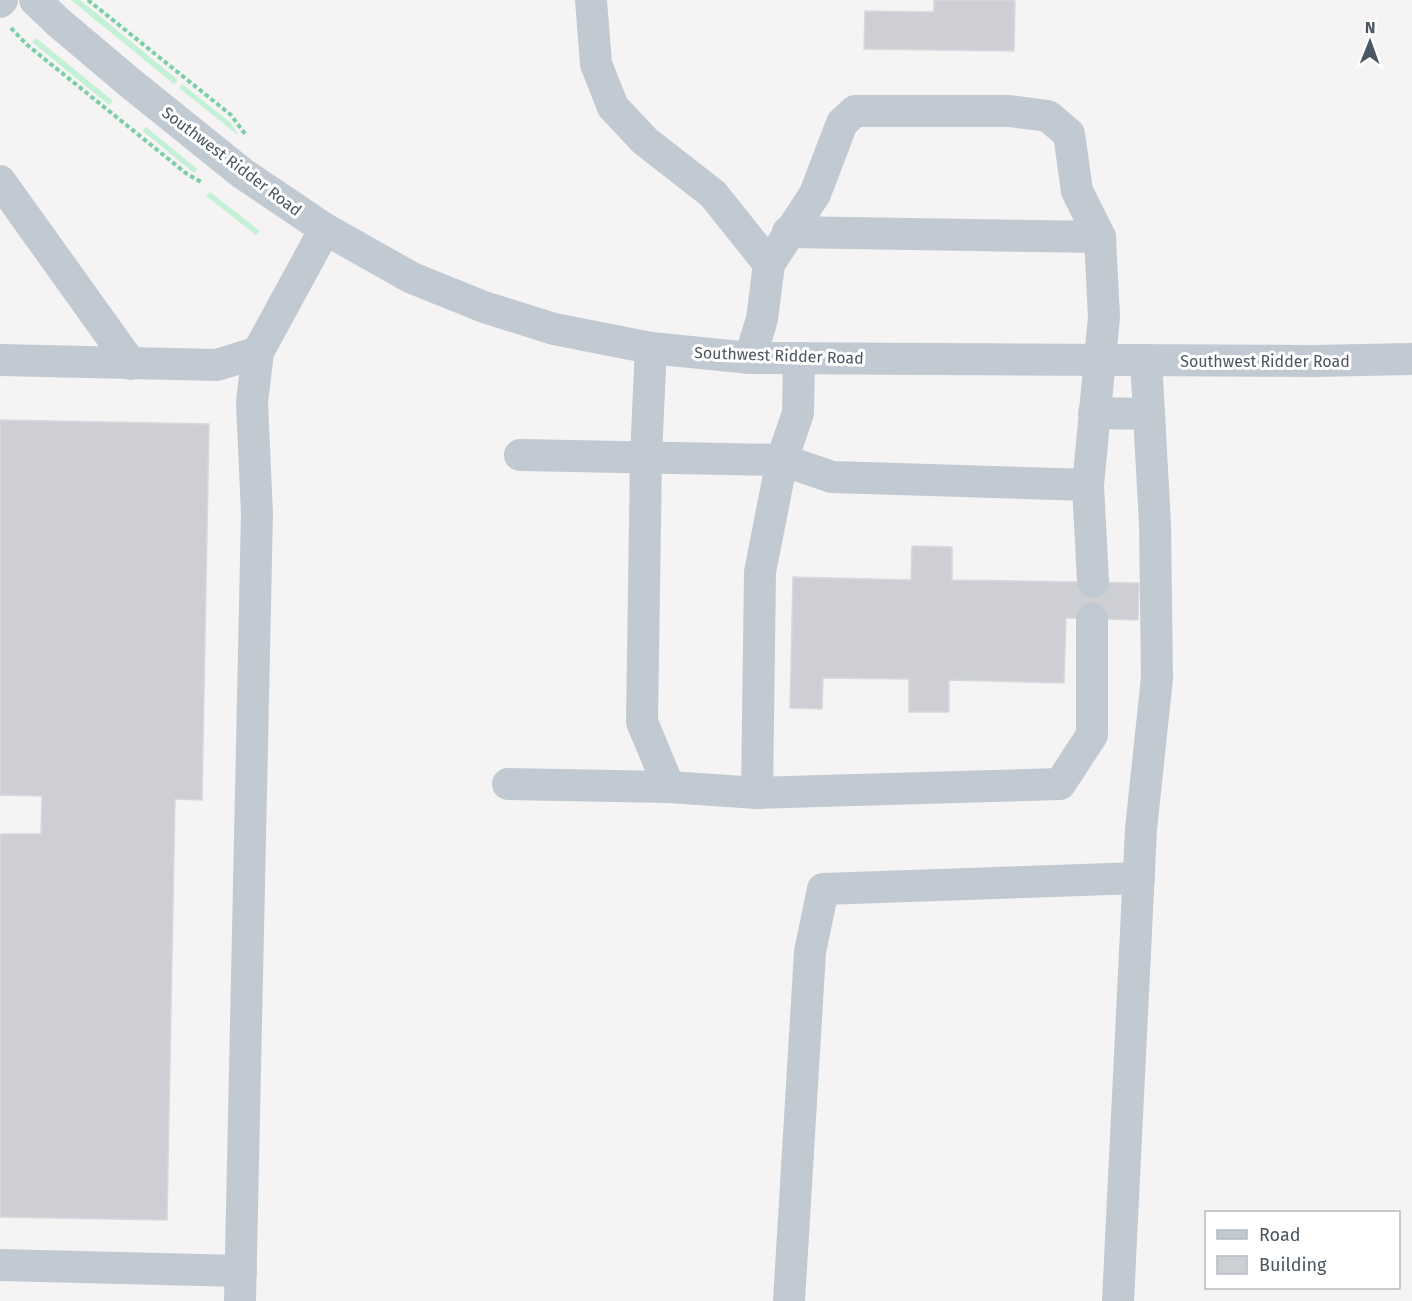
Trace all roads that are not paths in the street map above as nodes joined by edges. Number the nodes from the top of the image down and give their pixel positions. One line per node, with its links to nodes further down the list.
1 (35, 0): 4 (street, Southwest Ridder Road)
2 (591, 0): 7 (street)
3 (0, 181): 16 (street)
4 (325, 229): 8 (street, Southwest Ridder Road); 9 (street)
5 (788, 232): 6 (street); 6 (street); 7 (street)
6 (1100, 237): 14 (street)
7 (769, 264): 10 (street)
8 (651, 348): 10 (street, Southwest Ridder Road); 20 (street)
9 (258, 352): 16 (street); 30 (street)
10 (750, 358): 11 (street, Southwest Ridder Road)
11 (799, 358): 14 (street, Southwest Ridder Road); 21 (street)
12 (1412, 359): 15 (street, Southwest Ridder Road)
13 (0, 360): 16 (street)
14 (1099, 360): 15 (street, Southwest Ridder Road); 17 (street)
15 (1146, 360): 18 (street)
16 (131, 364)
17 (1094, 413): 18 (street); 22 (street)
18 (1149, 414): 28 (street)
19 (520, 455): 20 (street)
20 (646, 456): 21 (street); 26 (street)
21 (782, 460): 22 (street); 27 (street)
22 (1088, 485): 23 (street)
23 (1093, 582)
24 (1092, 619): 27 (street)
25 (508, 784): 26 (street)
26 (669, 787): 27 (street)
27 (757, 793)
28 (1138, 878): 31 (street); 32 (street)
29 (0, 1265): 30 (street)
30 (241, 1286)
31 (789, 1301)
32 (1118, 1301)

